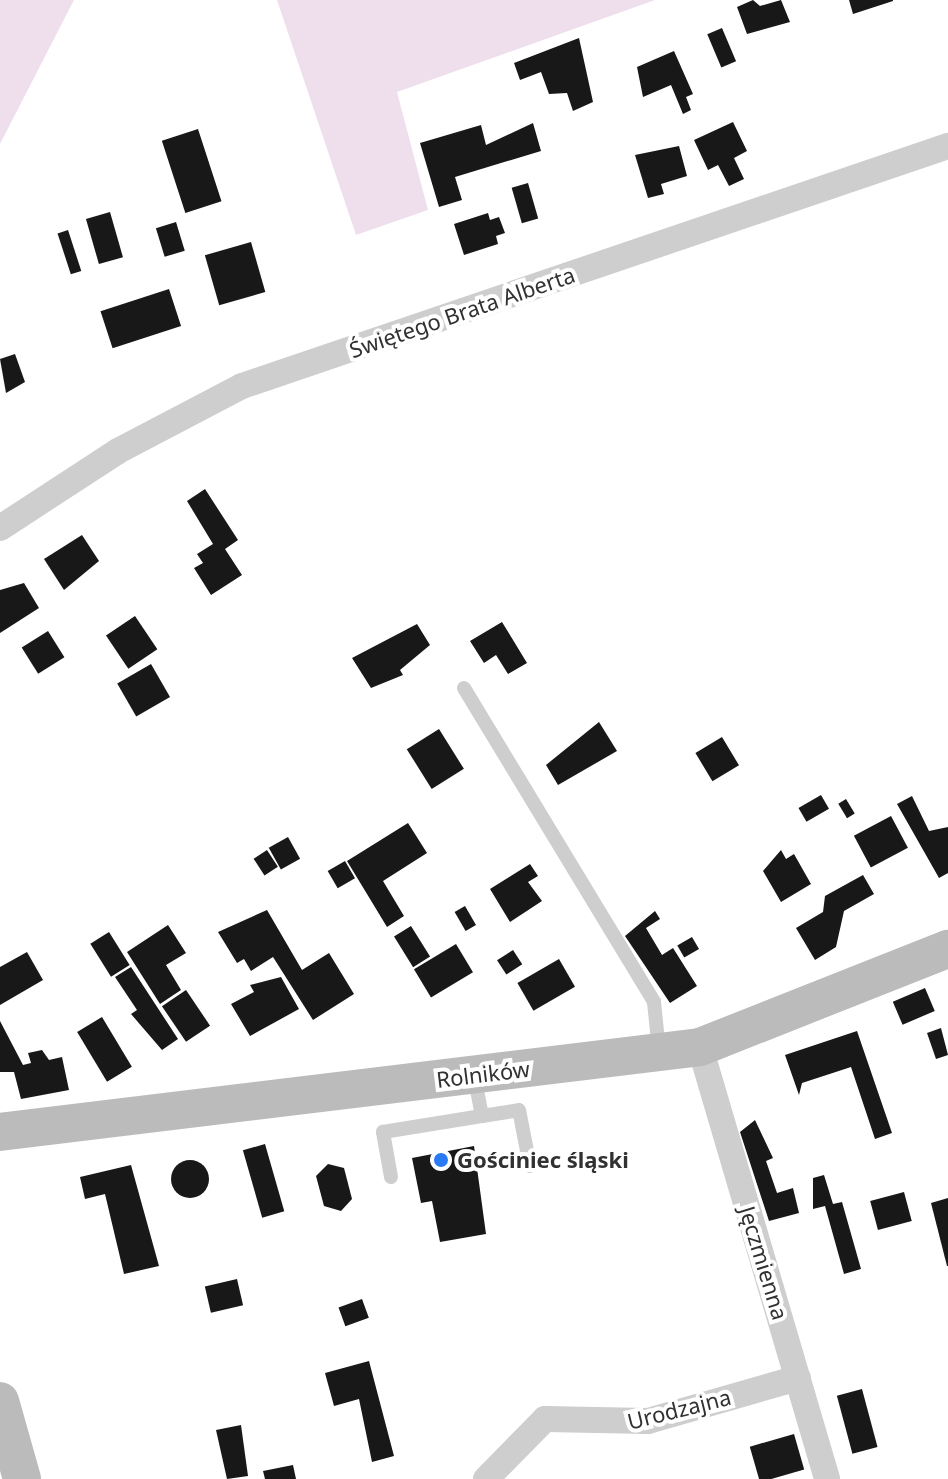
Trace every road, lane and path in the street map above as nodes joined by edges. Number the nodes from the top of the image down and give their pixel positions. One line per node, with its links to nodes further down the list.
1 (948, 146): 2 (street, Świętego Brata Alberta)
2 (0, 528)
3 (464, 688): 6 (lane)
4 (948, 949): 5 (street, Rolników)
5 (700, 1047): 6 (street, Rolników); 12 (street, Jęczmienna)
6 (659, 1053): 7 (street, Rolników)
7 (474, 1075): 8 (lane); 9 (street, Rolników)
8 (482, 1116): 10 (lane); 11 (lane)
9 (0, 1132)
10 (530, 1166)
11 (391, 1177)
12 (798, 1378): 15 (street, Urodzajna); 16 (street, Jęczmienna)
13 (0, 1401): 14 (street)
14 (22, 1479)
15 (486, 1479)
16 (827, 1479)

